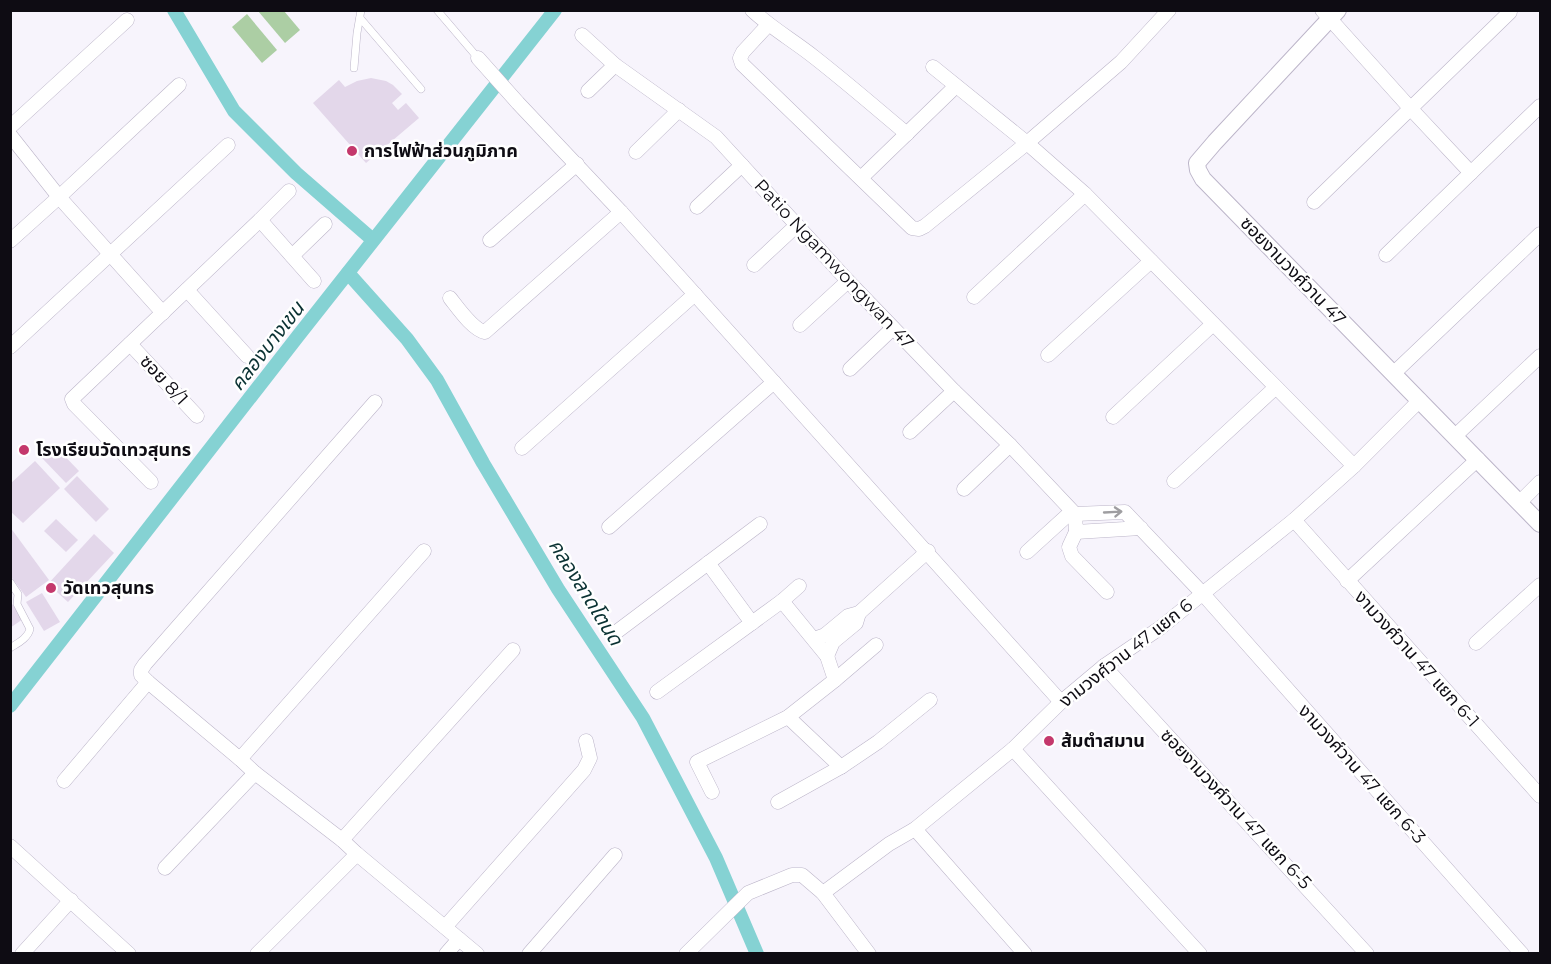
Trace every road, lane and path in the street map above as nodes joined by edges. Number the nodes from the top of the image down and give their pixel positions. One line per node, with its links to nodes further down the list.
1 (437, 10): 10 (lane)
2 (752, 10): 8 (street)
3 (1169, 10): 24 (street)
4 (1510, 12): 19 (street)
5 (1330, 13): 19 (street); 64 (street, ซอยงามวงศ์วาน 47)
6 (361, 14): 13 (lane); 16 (lane)
7 (127, 20): 21 (street)
8 (768, 25): 22 (street); 30 (street)
9 (582, 35): 11 (street, Patio Ngamwongwan 47)
10 (477, 58): 27 (street)
11 (615, 65): 17 (street); 20 (street, Patio Ngamwongwan 47)
12 (933, 67): 15 (street)
13 (354, 68)
14 (179, 85): 33 (street)
15 (956, 86): 22 (street); 24 (street)
16 (421, 89)
17 (588, 91)
18 (1540, 106): 29 (street)
19 (1411, 109): 29 (street); 34 (street)
20 (679, 110): 26 (street); 28 (street, Patio Ngamwongwan 47)
21 (10, 128)
22 (907, 134): 30 (street)
23 (10, 135): 33 (street)
24 (1027, 143): 30 (street); 32 (street)
25 (228, 145): 43 (street)
26 (636, 152)
27 (577, 164): 36 (street); 42 (street)
28 (742, 165): 35 (street); 39 (street, Patio Ngamwongwan 47)
29 (1472, 173): 44 (street)
30 (861, 178)
31 (289, 191): 37 (street)
32 (1085, 194): 46 (street); 52 (street)
33 (59, 197): 41 (street); 43 (street)
34 (1314, 202)
35 (697, 207)
36 (621, 212): 51 (street); 53 (street)
37 (260, 220): 45 (street); 50 (street)
38 (325, 224): 45 (street)
39 (797, 225): 47 (street); 49 (street, Patio Ngamwongwan 47)
40 (1540, 234): 64 (street)
41 (10, 240)
42 (490, 240)
43 (111, 253): 54 (street); 59 (street)
44 (1386, 255)
45 (292, 256): 48 (street)
46 (1151, 261): 55 (street); 60 (street)
47 (754, 265)
48 (314, 281)
49 (848, 281): 56 (street); 57 (street, Patio Ngamwongwan 47)
50 (187, 290): 54 (street); 61 (street)
51 (695, 294): 65 (street); 75 (street)
52 (974, 297)
53 (450, 298)
54 (163, 313): 58 (street)
55 (1213, 324): 66 (street); 71 (street)
56 (800, 325)
57 (893, 328): 63 (street); 67 (street, Patio Ngamwongwan 47)
58 (130, 344): 70 (street, ซอย 8/1); 79 (street)
59 (10, 346)
60 (1048, 355)
61 (247, 356)
62 (1540, 356): 73 (street)
63 (850, 369)
64 (1394, 373): 68 (street, ซอยงามวงศ์วาน 47)
65 (774, 382): 87 (street); 91 (street)
66 (1275, 388): 77 (street); 78 (street)
67 (954, 391): 72 (street); 74 (street, Patio Ngamwongwan 47)
68 (1420, 400): 73 (street, ซอยงามวงศ์วาน 47); 77 (street, งามวงศ์วาน 47 แยก 6)
69 (375, 402): 112 (street)
70 (197, 416)
71 (1113, 417)
72 (910, 432)
73 (1455, 436): 76 (street, ซอยงามวงศ์วาน 47)
74 (1010, 445): 81 (street); 83 (street, Patio Ngamwongwan 47)
75 (522, 448)
76 (1478, 459): 82 (street, ซอยงามวงศ์วาน 47); 94 (street)
77 (1354, 466): 84 (street, งามวงศ์วาน 47 แยก 6)
78 (1174, 481)
79 (151, 482)
80 (1540, 483): 82 (street)
81 (964, 489)
82 (1520, 502): 86 (street, ซอยงามวงศ์วาน 47)
83 (1073, 513): 88 (street, งามวงศ์วาน 47 แยก 6-3, one-way to 88); 89 (street); 92 (street)
84 (1294, 520): 94 (street, งามวงศ์วาน 47 แยก 6-1); 99 (street, งามวงศ์วาน 47 แยก 6)
85 (760, 524): 93 (street)
86 (1540, 524)
87 (609, 527)
88 (1141, 528): 89 (street); 99 (street, งามวงศ์วาน 47 แยก 6-3)
89 (1076, 532): 98 (street)
90 (424, 551): 119 (street)
91 (928, 551): 101 (street); 115 (street)
92 (1027, 552)
93 (708, 563): 102 (street); 103 (street)
94 (1347, 580): 124 (street, งามวงศ์วาน 47 แยก 6-1)
95 (10, 582): 107 (lane)
96 (1540, 585): 105 (street)
97 (799, 586): 100 (street)
98 (1107, 592)
99 (1203, 594): 110 (street, งามวงศ์วาน 47 แยก 6); 147 (street, งามวงศ์วาน 47 แยก 6-3)
100 (782, 601): 102 (street); 104 (street)
101 (859, 613): 104 (street); 109 (street)
102 (752, 623): 113 (street)
103 (615, 633)
104 (814, 639): 109 (street)
105 (1476, 643)
106 (876, 645): 111 (street)
107 (10, 648)
108 (513, 650): 127 (street)
109 (827, 656): 111 (street)
110 (1104, 666): 115 (street, งามวงศ์วาน 47 แยก 6); 146 (street, ซอยงามวงศ์วาน 47 แยก 6-5)
111 (836, 680): 116 (street)
112 (148, 682): 119 (street); 122 (street)
113 (657, 692)
114 (930, 699): 120 (street)
115 (1061, 702): 118 (street, งามวงศ์วาน 47 แยก 6)
116 (788, 717): 120 (street); 123 (street)
117 (586, 741): 134 (street)
118 (1013, 749): 126 (street, งามวงศ์วาน 47 แยก 6); 145 (street)
119 (240, 759): 121 (street)
120 (841, 767): 125 (street)
121 (255, 773): 127 (street); 131 (street)
122 (64, 781)
123 (712, 792)
124 (1540, 796)
125 (778, 802)
126 (915, 829): 132 (street, งามวงศ์วาน 47 แยก 6); 144 (street)
127 (342, 840): 129 (street)
128 (10, 846): 133 (street)
129 (357, 854): 134 (street); 138 (street)
130 (615, 855): 141 (street)
131 (165, 868)
132 (823, 893): 142 (street); 143 (street)
133 (71, 900): 136 (street); 137 (street)
134 (446, 927): 135 (street)
135 (459, 939): 139 (street); 140 (street)
136 (22, 954)
137 (129, 954)
138 (257, 954)
139 (446, 954)
140 (477, 954)
141 (529, 954)
142 (686, 954)
143 (869, 954)
144 (1025, 954)
145 (1200, 954)
146 (1367, 954)
147 (1522, 954)

